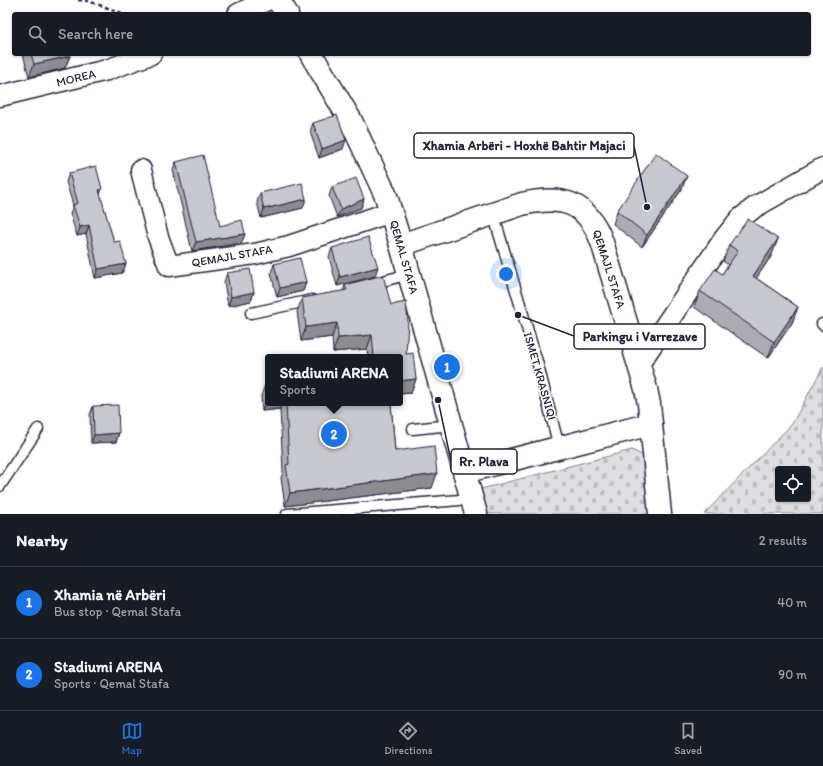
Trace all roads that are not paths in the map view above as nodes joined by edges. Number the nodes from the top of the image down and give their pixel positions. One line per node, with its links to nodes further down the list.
1 (267, 0): 3 (street)
2 (278, 0): 4 (street)
3 (242, 12)
4 (286, 12)
5 (146, 56): 7 (street, MOREA)
6 (312, 56): 10 (street, QEMAL STAFA)
7 (0, 96)
8 (823, 168): 17 (street)
9 (141, 170): 10 (street, QEMAJL STAFA)
10 (391, 212): 12 (street, QEMAL STAFA)
11 (493, 214): 12 (street, QEMAJL STAFA); 17 (street, QEMAJL STAFA); 22 (lane, ISMET KRASNIQI)
12 (401, 245): 13 (street, QEMAL STAFA)
13 (409, 274): 14 (lane); 19 (street, QEMAL STAFA)
14 (364, 286)
15 (320, 298): 16 (lane)
16 (252, 313)
17 (639, 364): 18 (street, QEMAJL STAFA)
18 (651, 424): 22 (street); 28 (street)
19 (451, 425): 20 (lane); 23 (street, QEMAL STAFA)
20 (413, 429)
21 (38, 430): 24 (lane)
22 (559, 447): 23 (street)
23 (464, 472): 25 (street, QEMAL STAFA)
24 (0, 486)
25 (474, 507): 26 (lane)
26 (325, 512): 27 (lane)
27 (287, 514)
28 (660, 514)

